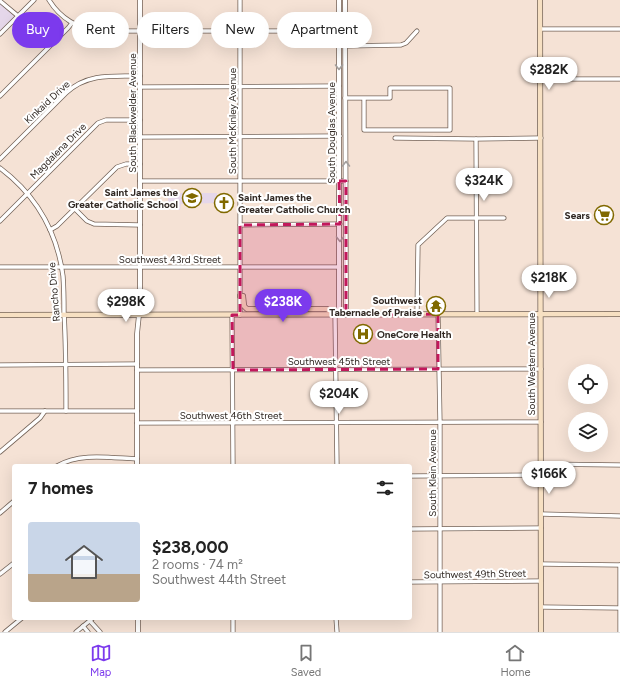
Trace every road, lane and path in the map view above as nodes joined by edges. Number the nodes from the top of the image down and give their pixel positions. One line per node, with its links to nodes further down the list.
1 (34, 0): 10 (street)
2 (49, 0): 16 (street)
3 (140, 0): 11 (street, South Blackwelder Avenue)
4 (240, 0): 12 (street, South McKinley Avenue)
5 (339, 0): 13 (street, South Douglas Avenue)
6 (345, 0): 14 (street, South Douglas Avenue)
7 (540, 0): 17 (main road, South Western Avenue)
8 (0, 1): 9 (street)
9 (13, 12)
10 (22, 12)
11 (140, 12)
12 (240, 12)
13 (339, 12)
14 (345, 12)
15 (12, 22): 20 (street)
16 (72, 23): 32 (street)
17 (540, 28): 18 (street); 27 (main road, South Western Avenue)
18 (620, 29)
19 (417, 31): 21 (street)
20 (0, 34)
21 (372, 46)
22 (140, 48): 26 (street, South Blackwelder Avenue)
23 (240, 48): 29 (street, South McKinley Avenue)
24 (340, 48): 30 (street, South Douglas Avenue, one-way to 30)
25 (345, 48): 33 (street, South Douglas Avenue)
26 (140, 76): 31 (street, South Blackwelder Avenue); 42 (street, Kinkaid Drive)
27 (540, 79): 28 (street); 40 (main road, South Western Avenue)
28 (620, 79)
29 (240, 86): 30 (street); 31 (street); 38 (street, South McKinley Avenue)
30 (340, 86): 36 (street, South Douglas Avenue)
31 (140, 87): 35 (street, South Blackwelder Avenue)
32 (0, 96)
33 (346, 98): 34 (street); 48 (street, South Douglas Avenue, one-way to 33)
34 (364, 98): 34 (street)
35 (140, 120): 37 (street, South Blackwelder Avenue); 49 (street, Magdalena Drive)
36 (340, 136): 38 (street); 47 (street, South Douglas Avenue)
37 (140, 137): 38 (street); 43 (street, South Blackwelder Avenue)
38 (240, 137): 46 (street, South McKinley Avenue)
39 (395, 138): 41 (street)
40 (541, 138): 41 (street); 67 (main road, South Western Avenue)
41 (476, 139): 51 (street)
42 (0, 159)
43 (140, 164): 45 (street, South Blackwelder Avenue); 50 (street)
44 (0, 168): 49 (street, Rancho Drive)
45 (140, 181): 46 (street); 56 (street, South Blackwelder Avenue)
46 (240, 181): 47 (street); 54 (street, South McKinley Avenue)
47 (339, 181): 48 (street); 55 (street, South Douglas Avenue)
48 (346, 181): 75 (street, South Douglas Avenue)
49 (28, 193): 53 (street, Magdalena Drive); 57 (street, Rancho Drive)
50 (74, 208): 56 (street); 57 (street)
51 (476, 218): 52 (street); 64 (street); 66 (street)
52 (504, 218)
53 (0, 220)
54 (240, 224): 55 (street); 61 (street, South McKinley Avenue)
55 (340, 224): 62 (street, South Douglas Avenue, one-way to 62)
56 (140, 225): 60 (street, South Blackwelder Avenue)
57 (50, 230): 59 (street, Rancho Drive)
58 (0, 267): 59 (street, Southwest 43rd Street)
59 (62, 267): 60 (street, Southwest 43rd Street); 70 (street, Rancho Drive)
60 (140, 267): 61 (street, Southwest 43rd Street); 71 (street, South Blackwelder Avenue)
61 (240, 267): 62 (street, Southwest 43rd Street); 63 (street, South McKinley Avenue)
62 (339, 267): 74 (street, South Douglas Avenue)
63 (242, 296): 73 (street, South McKinley Avenue); 74 (main road)
64 (417, 314): 65 (main road); 75 (main road)
65 (438, 314): 66 (main road); 80 (street, South Klein Avenue)
66 (476, 314): 67 (main road)
67 (540, 314): 68 (main road); 81 (main road, South Western Avenue)
68 (620, 314)
69 (0, 315): 70 (main road)
70 (64, 315): 71 (main road); 77 (street, Rancho Drive)
71 (138, 315): 72 (main road); 78 (street, South Blackwelder Avenue)
72 (232, 315): 73 (main road); 83 (street)
73 (240, 315): 74 (main road)
74 (337, 315): 75 (main road); 79 (street, South Douglas Avenue)
75 (346, 315)
76 (0, 364): 77 (street)
77 (66, 364): 78 (street); 86 (street, Rancho Drive)
78 (137, 364): 82 (street, South Blackwelder Avenue)
79 (335, 369): 80 (street, Southwest 45th Street); 83 (street, Southwest 45th Street); 90 (street, South Douglas Avenue)
80 (438, 369): 81 (street, Southwest 45th Street); 91 (street, South Klein Avenue)
81 (541, 369): 89 (main road, South Western Avenue)
82 (137, 370): 83 (street, Southwest 45th Street); 87 (street, South Blackwelder Avenue)
83 (233, 370): 88 (street)
84 (0, 411): 85 (street)
85 (45, 411): 86 (street); 93 (street)
86 (66, 411): 87 (street)
87 (137, 411): 92 (street, South Blackwelder Avenue)
88 (233, 422): 90 (street, Southwest 46th Street); 92 (street, Southwest 46th Street); 97 (street)
89 (540, 422): 91 (street, Southwest 46th Street); 99 (main road, South Western Avenue)
90 (336, 423): 91 (street, Southwest 46th Street); 98 (street, South Douglas Avenue)
91 (440, 423): 103 (street, South Klein Avenue)
92 (137, 424): 94 (street, South Blackwelder Avenue)
93 (0, 452)
94 (137, 459): 95 (street); 96 (street, South Blackwelder Avenue)
95 (61, 464)
96 (137, 464)
97 (233, 464)
98 (336, 464)
99 (541, 464): 100 (street); 101 (main road, South Western Avenue)
100 (620, 465)
101 (541, 475): 103 (street); 106 (main road, South Western Avenue)
102 (412, 476): 103 (street)
103 (439, 476): 110 (street, South Klein Avenue)
104 (12, 503): 105 (street)
105 (0, 513)
106 (541, 514): 107 (street); 108 (main road, South Western Avenue)
107 (620, 516)
108 (541, 528): 110 (street); 111 (main road, South Western Avenue)
109 (412, 529): 110 (street)
110 (440, 529): 117 (street, South Klein Avenue)
111 (541, 564): 113 (street, Southwest 49th Street); 115 (main road, South Western Avenue)
112 (12, 565): 114 (street)
113 (620, 565): 119 (street)
114 (0, 574)
115 (541, 581): 117 (street, Southwest 49th Street); 118 (main road, South Western Avenue)
116 (412, 582): 117 (street, Southwest 49th Street)
117 (440, 582): 134 (street, South Klein Avenue)
118 (541, 606): 119 (street); 135 (main road, South Western Avenue)
119 (619, 608): 136 (street)
120 (20, 620): 127 (street)
121 (90, 620): 126 (street)
122 (92, 620): 130 (street)
123 (138, 620): 131 (street)
124 (233, 620): 132 (street)
125 (336, 620): 133 (street)
126 (83, 626): 128 (street); 129 (street)
127 (5, 632)
128 (76, 632)
129 (88, 632)
130 (100, 632)
131 (138, 632)
132 (233, 632)
133 (337, 632)
134 (440, 632)
135 (541, 632)
136 (620, 632)

